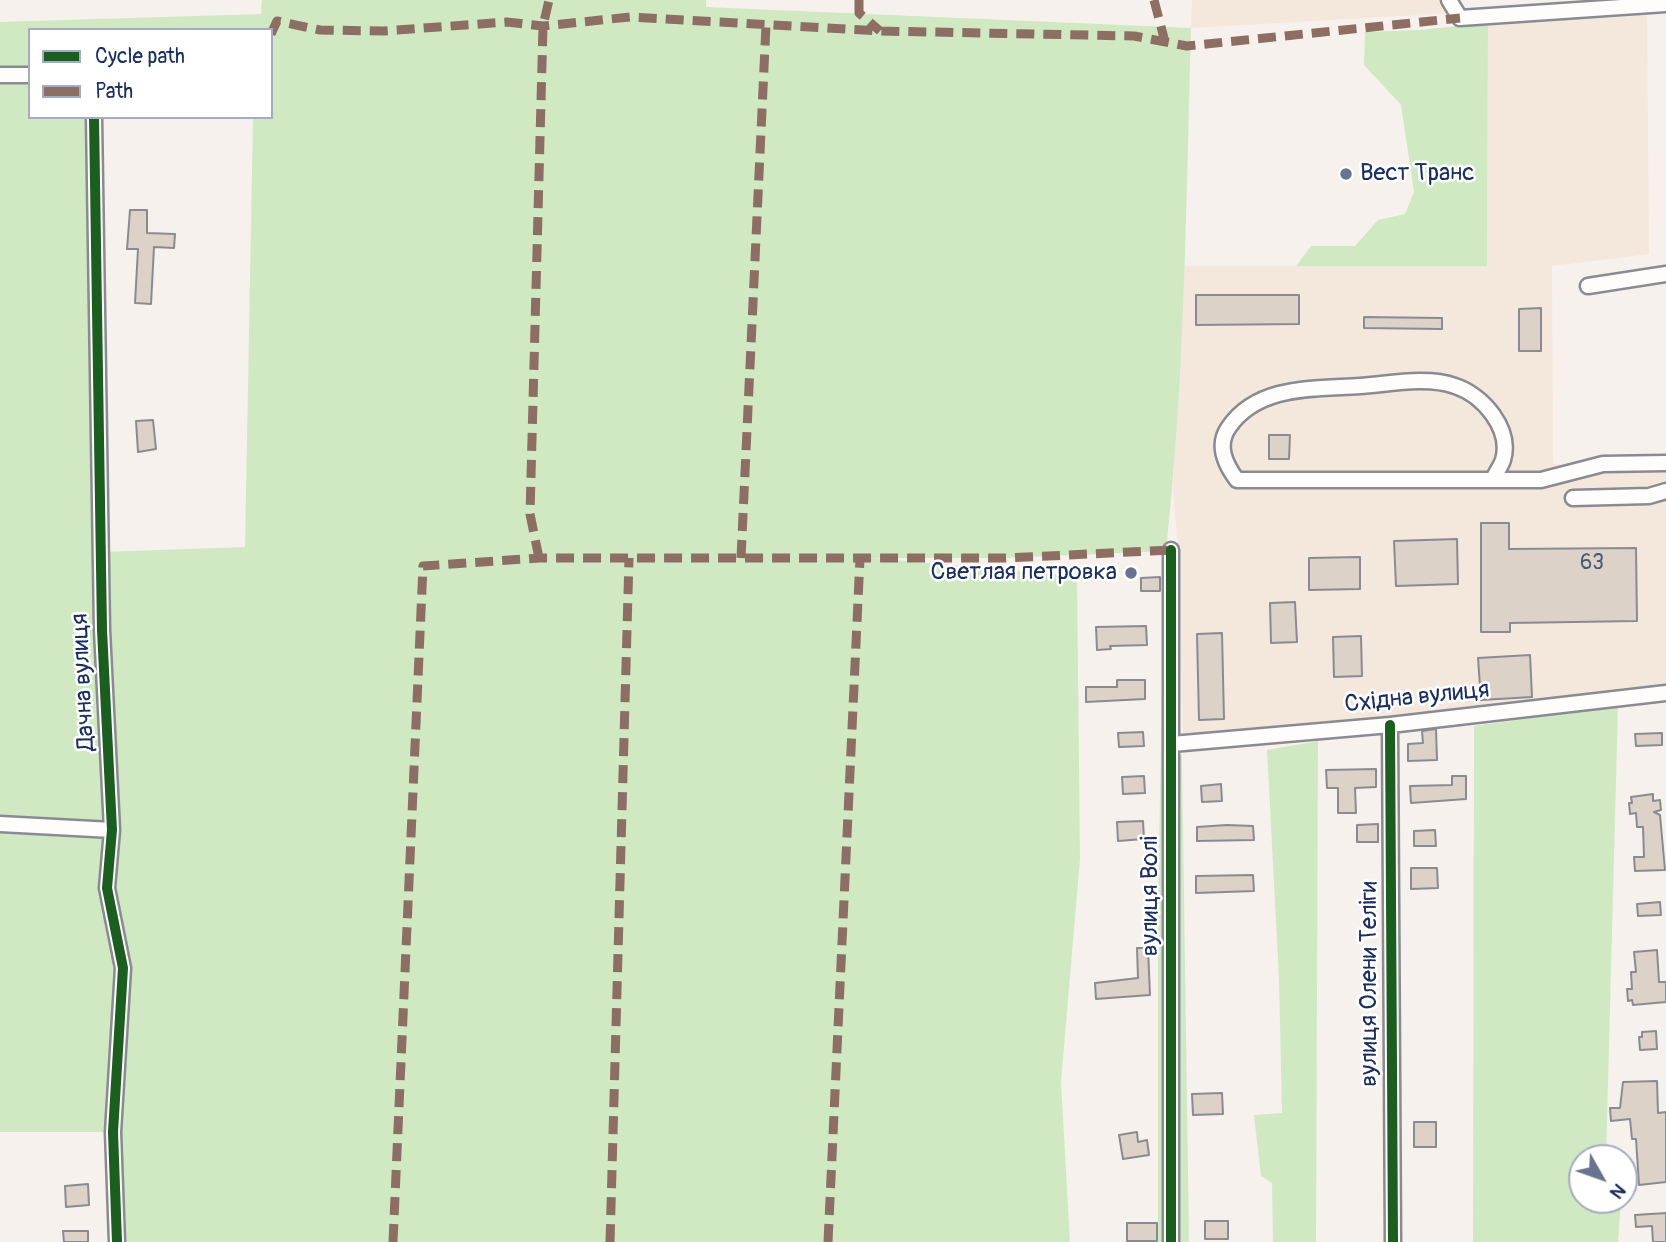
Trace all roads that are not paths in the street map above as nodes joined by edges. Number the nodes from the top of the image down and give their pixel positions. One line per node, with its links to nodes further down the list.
1 (1450, 0): 2 (street)
2 (1666, 4)
3 (0, 75): 4 (street)
4 (28, 75)
5 (94, 119): 17 (street, Дачна вулиця)
6 (1666, 274): 7 (street)
7 (1588, 286)
8 (1666, 463): 9 (street)
9 (1493, 479): 9 (street)
10 (1666, 491): 11 (street)
11 (1573, 498)
12 (1171, 551): 15 (street, вулиця Волі)
13 (1666, 693): 14 (street, Східна вулиця)
14 (1390, 725): 15 (street, Східна вулиця); 20 (street, вулиця Олени Теліги)
15 (1172, 744): 19 (street, вулиця Волі)
16 (0, 824): 17 (street)
17 (112, 830): 18 (street, Дачна вулиця)
18 (117, 1242)
19 (1171, 1242)
20 (1393, 1242)

